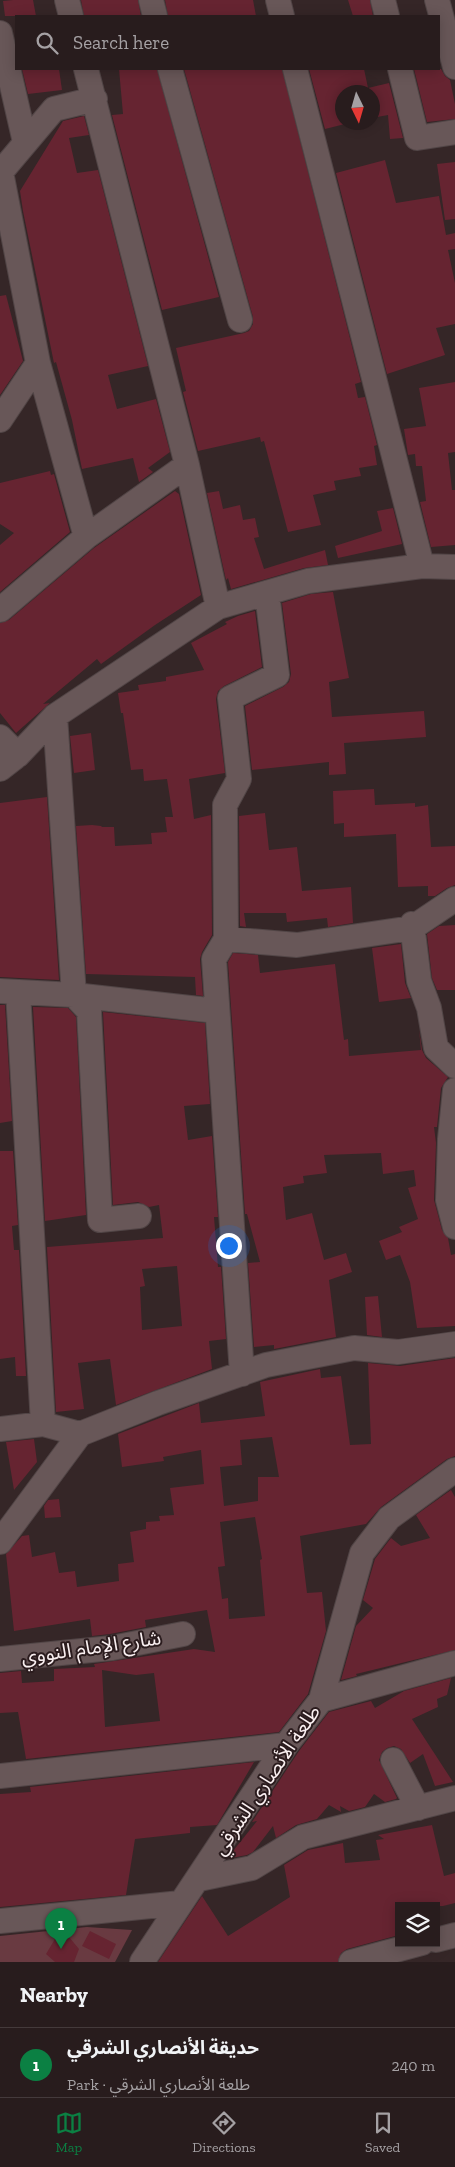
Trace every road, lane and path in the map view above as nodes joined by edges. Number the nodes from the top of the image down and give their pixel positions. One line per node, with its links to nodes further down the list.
1 (67, 0): 6 (street)
2 (151, 0): 7 (street)
3 (278, 0): 8 (street)
4 (384, 0): 9 (street)
5 (437, 0): 11 (street)
6 (71, 15)
7 (155, 15)
8 (282, 15)
9 (387, 15)
10 (0, 33): 18 (street)
11 (455, 67)
12 (86, 70): 16 (street)
13 (170, 70): 20 (street)
14 (295, 70): 25 (street)
15 (400, 70): 17 (street)
16 (95, 99): 18 (street); 23 (street)
17 (455, 132)
18 (25, 142): 19 (street)
19 (0, 173): 21 (street)
20 (240, 320)
21 (38, 363): 22 (street); 24 (street)
22 (0, 420)
23 (187, 465): 24 (street); 28 (street)
24 (86, 537): 29 (street)
25 (422, 566): 26 (street); 27 (street)
26 (455, 567)
27 (267, 593): 28 (street); 35 (street)
28 (218, 607): 30 (street)
29 (0, 610)
30 (55, 716): 32 (street); 37 (street)
31 (0, 737): 32 (street)
32 (9, 762)
33 (455, 899): 34 (street)
34 (412, 926): 35 (street); 39 (street)
35 (226, 939): 38 (street)
36 (9, 992): 37 (street); 45 (street)
37 (74, 995): 38 (street); 41 (street)
38 (217, 1011): 44 (street)
39 (455, 1066)
40 (455, 1090): 42 (street)
41 (139, 1216)
42 (455, 1227)
43 (455, 1344): 44 (street)
44 (242, 1374): 47 (street)
45 (43, 1424): 46 (street); 47 (street)
46 (0, 1429)
47 (80, 1434): 49 (street)
48 (455, 1470): 53 (street, طلعة الأنصاري الشرقي)
49 (0, 1542)
50 (183, 1634): 51 (street, شارع الإمام النووي)
51 (0, 1659)
52 (455, 1663): 53 (street)
53 (321, 1700): 54 (street, طلعة الأنصاري الشرقي)
54 (286, 1745): 56 (street); 59 (street, طلعة الأنصاري الشرقي)
55 (393, 1760): 58 (street)
56 (0, 1776)
57 (455, 1798): 58 (street)
58 (418, 1808): 59 (street)
59 (199, 1879): 60 (street, طلعة الأنصاري الشرقي)
60 (181, 1903): 61 (street); 66 (street, طلعة الأنصاري الشرقي)
61 (0, 1921)
62 (455, 1935): 63 (street)
63 (440, 1939)
64 (408, 1947): 65 (street)
65 (358, 1961)
66 (142, 1962)

